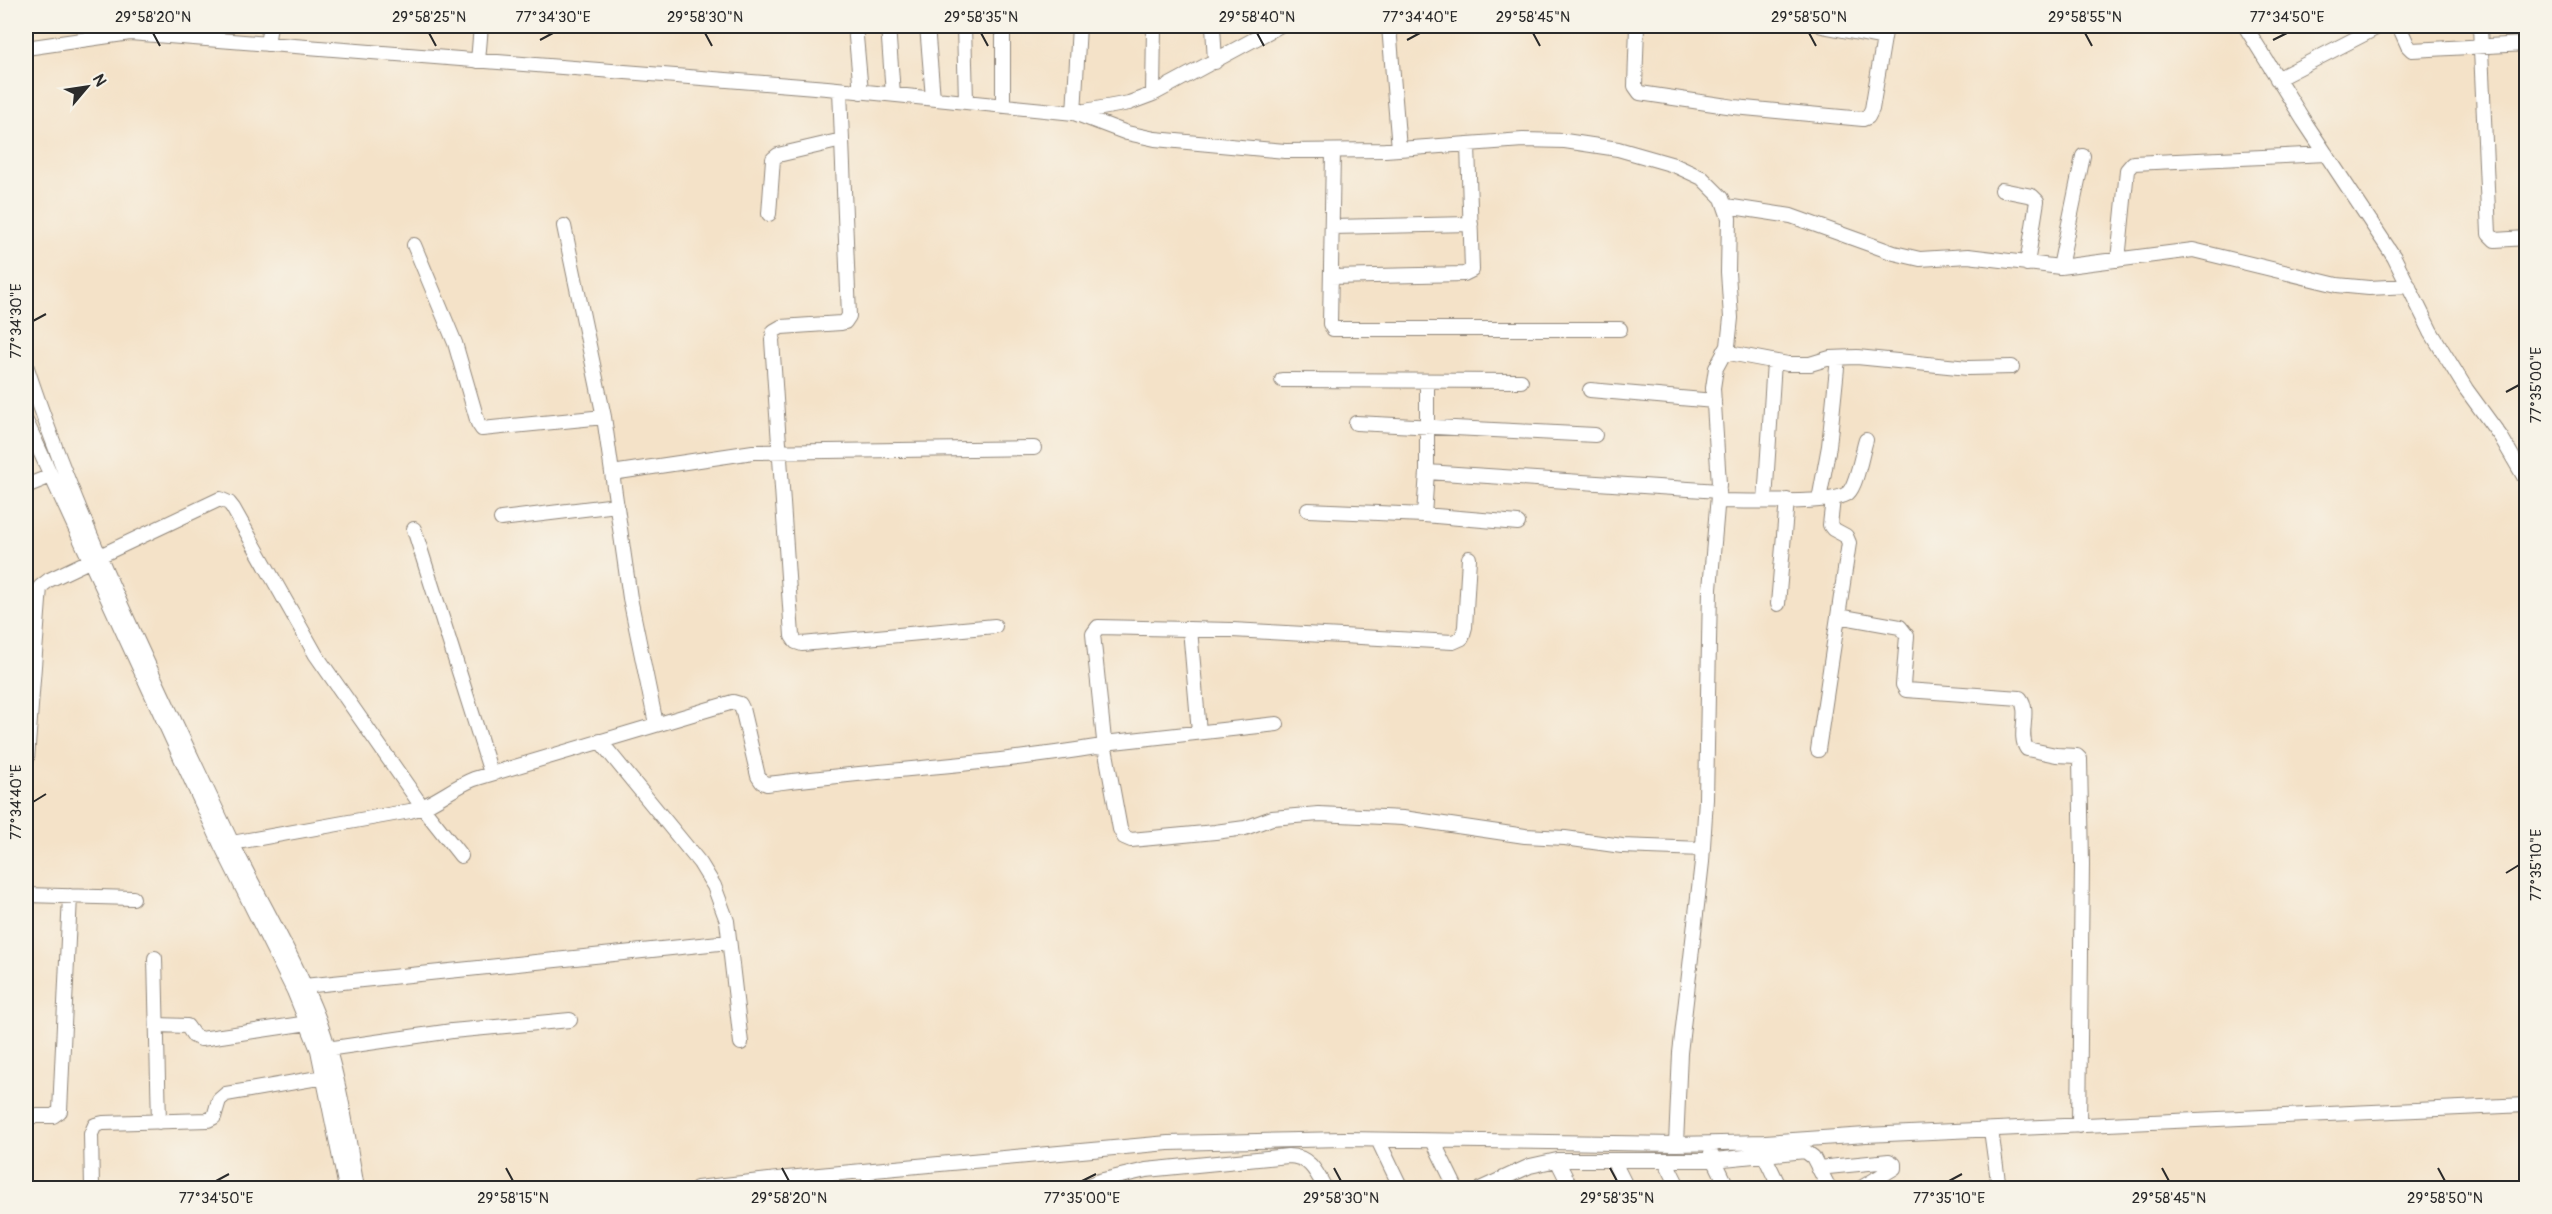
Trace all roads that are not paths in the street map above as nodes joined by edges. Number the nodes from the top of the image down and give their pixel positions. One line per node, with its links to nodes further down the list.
1 (226, 26): 23 (street)
2 (270, 26): 24 (street)
3 (481, 26): 28 (street)
4 (855, 26): 32 (street)
5 (888, 26): 33 (street)
6 (927, 26): 35 (street)
7 (964, 26): 36 (street)
8 (1003, 26): 37 (street)
9 (1079, 26): 38 (street)
10 (1154, 26): 34 (street)
11 (1213, 26): 29 (street)
12 (1279, 26): 29 (street)
13 (1389, 26): 41 (street)
14 (1637, 26): 22 (street)
15 (1822, 26): 22 (street)
16 (2246, 26): 30 (street)
17 (2380, 26): 20 (street)
18 (2399, 26): 26 (street)
19 (2480, 26): 26 (street)
20 (2363, 29): 30 (street)
21 (150, 30): 23 (street); 27 (street)
22 (1885, 32)
23 (227, 40): 24 (street)
24 (267, 44): 28 (street)
25 (2526, 44): 26 (street)
26 (2481, 46): 51 (street)
27 (26, 48)
28 (478, 60): 31 (street)
29 (1215, 62): 34 (street)
30 (2277, 78): 43 (street)
31 (840, 90): 32 (street); 39 (street)
32 (861, 92): 33 (street)
33 (893, 94): 35 (street)
34 (1153, 94): 38 (street)
35 (933, 98): 36 (street)
36 (966, 101): 37 (street)
37 (1003, 106): 38 (street)
38 (1074, 112): 42 (street)
39 (842, 140): 47 (street); 76 (street)
40 (1468, 145): 41 (street); 46 (street); 48 (street)
41 (1399, 149): 42 (street)
42 (1333, 152): 50 (street)
43 (2326, 154): 53 (street); 57 (street)
44 (2084, 156): 55 (street)
45 (2002, 190): 54 (street)
46 (1726, 206): 54 (street); 59 (street)
47 (769, 214)
48 (1471, 224): 50 (street); 56 (street)
49 (564, 226): 69 (street)
50 (1332, 227): 56 (street)
51 (2526, 238)
52 (414, 244): 69 (street)
53 (2118, 260): 55 (street); 57 (street)
54 (2027, 264): 55 (street)
55 (2060, 267)
56 (1331, 277): 58 (street)
57 (2409, 286): 80 (street)
58 (1620, 329)
59 (1724, 352): 61 (street); 68 (street)
60 (1838, 358): 61 (street); 63 (street); 84 (street)
61 (1774, 362): 85 (street)
62 (26, 365): 92 (street)
63 (2012, 367)
64 (1282, 380): 65 (street)
65 (1426, 381): 66 (street); 72 (street)
66 (1521, 381)
67 (1590, 390): 68 (street)
68 (1713, 400): 82 (street)
69 (604, 417): 78 (street)
70 (26, 421): 79 (street)
71 (1356, 423): 72 (street)
72 (1428, 427): 73 (street); 77 (street)
73 (1595, 435)
74 (1866, 440): 84 (street)
75 (1034, 448): 76 (street)
76 (780, 452): 78 (street); 96 (street)
77 (1427, 472): 82 (street); 88 (street)
78 (612, 473): 86 (street)
79 (51, 476): 81 (street); 92 (street)
80 (2526, 480)
81 (26, 486)
82 (1718, 496): 85 (street); 108 (street)
83 (1786, 500): 84 (street); 85 (street); 94 (street)
84 (1826, 500): 95 (street)
85 (1765, 501)
86 (617, 505): 89 (street); 98 (street)
87 (1308, 510): 88 (street)
88 (1424, 515): 90 (street)
89 (501, 519)
90 (1518, 523)
91 (414, 529): 105 (street)
92 (95, 558): 104 (street); 106 (street); 107 (street)
93 (1468, 558): 97 (street)
94 (1778, 604)
95 (1838, 616): 103 (street); 125 (street)
96 (995, 626)
97 (1190, 628): 100 (street); 102 (street)
98 (656, 724): 101 (street); 102 (street)
99 (1277, 724): 100 (street)
100 (1199, 732): 102 (street)
101 (600, 741): 105 (street); 113 (street)
102 (1105, 747): 108 (street)
103 (1818, 750)
104 (27, 759)
105 (490, 773): 106 (street)
106 (423, 808): 107 (street); 109 (street)
107 (227, 844): 115 (street); 117 (street)
108 (1703, 849): 130 (street)
109 (460, 855)
110 (26, 895): 111 (street)
111 (70, 896): 112 (street); 123 (street)
112 (133, 898)
113 (729, 942): 115 (street); 119 (street)
114 (155, 958): 118 (street)
115 (304, 986): 120 (street)
116 (570, 1020): 120 (street)
117 (308, 1023): 118 (street); 120 (street)
118 (157, 1025): 124 (street)
119 (741, 1043)
120 (323, 1049): 121 (street); 140 (street)
121 (324, 1077): 124 (street); 139 (street)
122 (2526, 1106): 125 (street)
123 (26, 1116)
124 (159, 1122): 138 (street)
125 (2079, 1126): 126 (street)
126 (1991, 1130): 129 (street); 154 (street)
127 (1378, 1140): 128 (street); 141 (street); 144 (street)
128 (1433, 1141): 130 (street); 145 (street)
129 (1706, 1143): 130 (street); 135 (street)
130 (1676, 1144)
131 (1764, 1155): 135 (street); 136 (street); 151 (street)
132 (1557, 1160): 133 (street); 146 (street); 147 (street)
133 (1613, 1160): 134 (street); 148 (street)
134 (1665, 1160): 135 (street); 149 (street)
135 (1714, 1160): 150 (street)
136 (1818, 1168): 152 (street); 153 (street)
137 (1119, 1182): 142 (street); 143 (street)
138 (92, 1188)
139 (346, 1188)
140 (357, 1188)
141 (697, 1188)
142 (1081, 1188)
143 (1325, 1188)
144 (1401, 1188)
145 (1456, 1188)
146 (1482, 1188)
147 (1571, 1188)
148 (1628, 1188)
149 (1679, 1188)
150 (1728, 1188)
151 (1780, 1188)
152 (1829, 1188)
153 (1861, 1188)
154 (1999, 1188)

